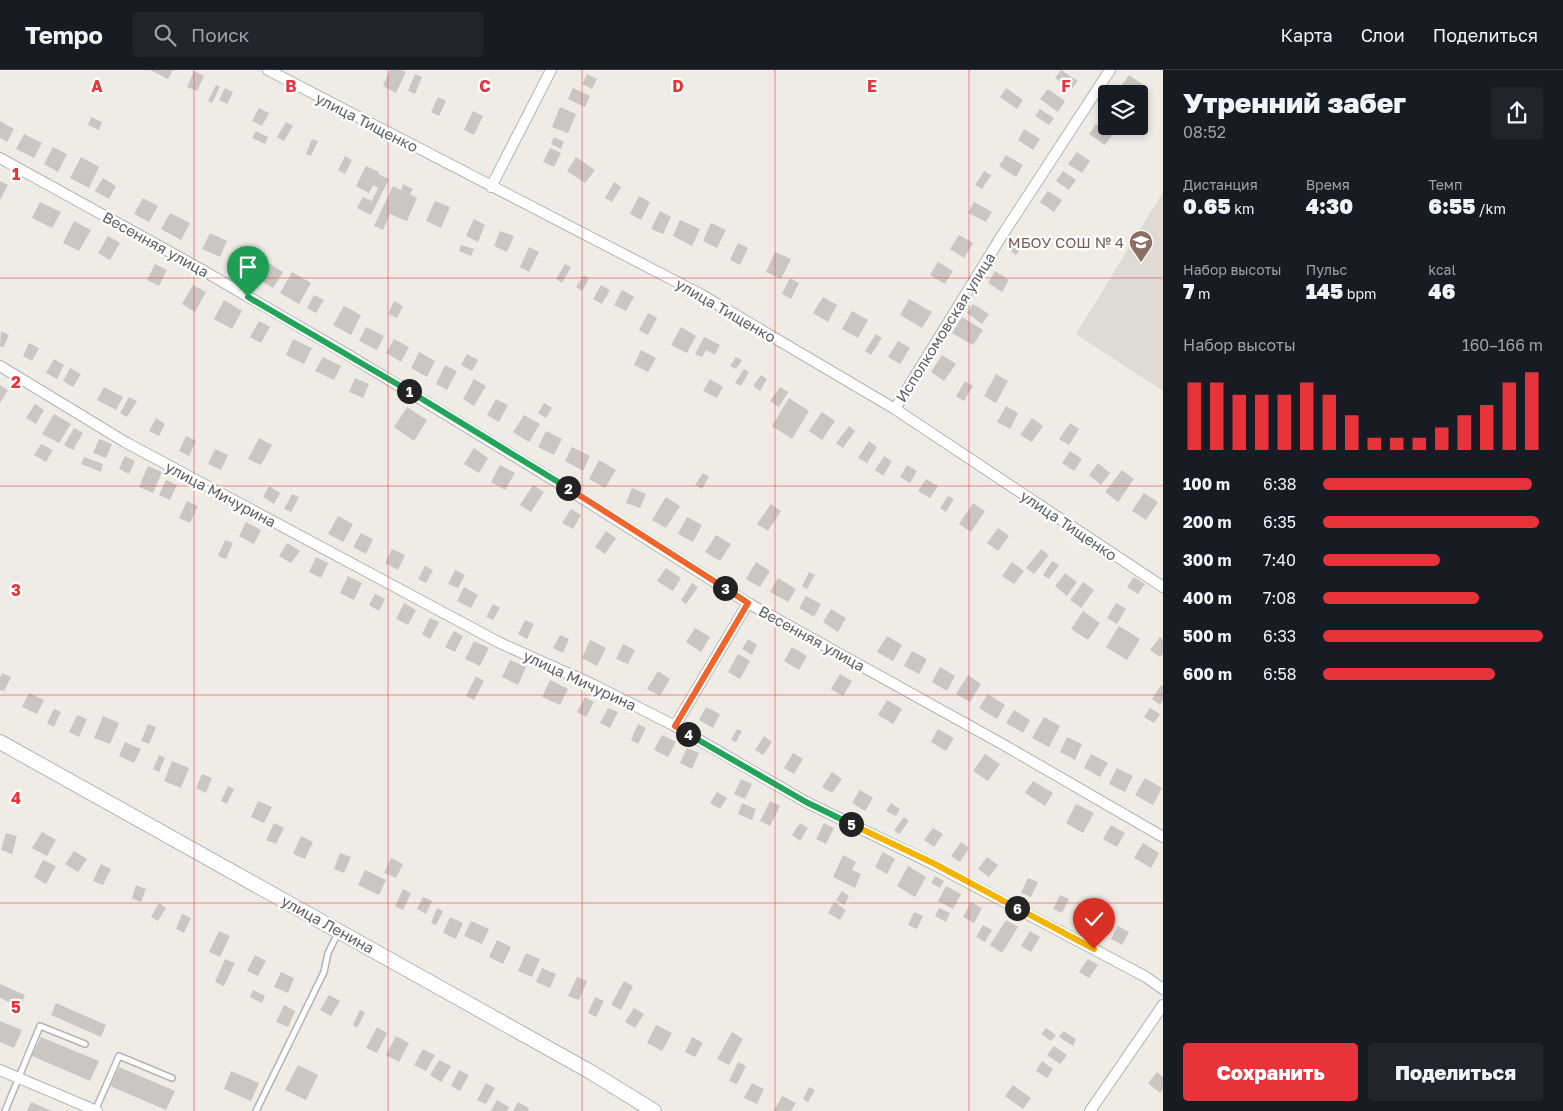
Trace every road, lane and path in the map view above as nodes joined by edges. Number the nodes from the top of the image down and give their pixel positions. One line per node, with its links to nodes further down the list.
1 (268, 70): 5 (street, улица Тищенко)
2 (550, 70): 5 (street)
3 (1110, 70): 7 (street, Исполкомовская улица)
4 (0, 158): 9 (street, Весенняя улица)
5 (492, 187): 7 (street, улица Тищенко)
6 (0, 366): 10 (street, улица Мичурина)
7 (895, 409): 8 (street, улица Тищенко)
8 (1163, 587)
9 (748, 603): 10 (street); 12 (street, Весенняя улица)
10 (675, 726): 14 (street, улица Мичурина)
11 (0, 742): 13 (main road, улица Ленина)
12 (1163, 837)
13 (340, 931): 22 (lane); 23 (main road, улица Ленина)
14 (1163, 989)
15 (1163, 1005): 24 (street)
16 (85, 1044): 18 (lane)
17 (0, 1070): 18 (street)
18 (18, 1078): 20 (lane); 21 (street)
19 (172, 1078): 21 (lane)
20 (5, 1111)
21 (96, 1111)
22 (256, 1111)
23 (654, 1111)
24 (1090, 1111)

